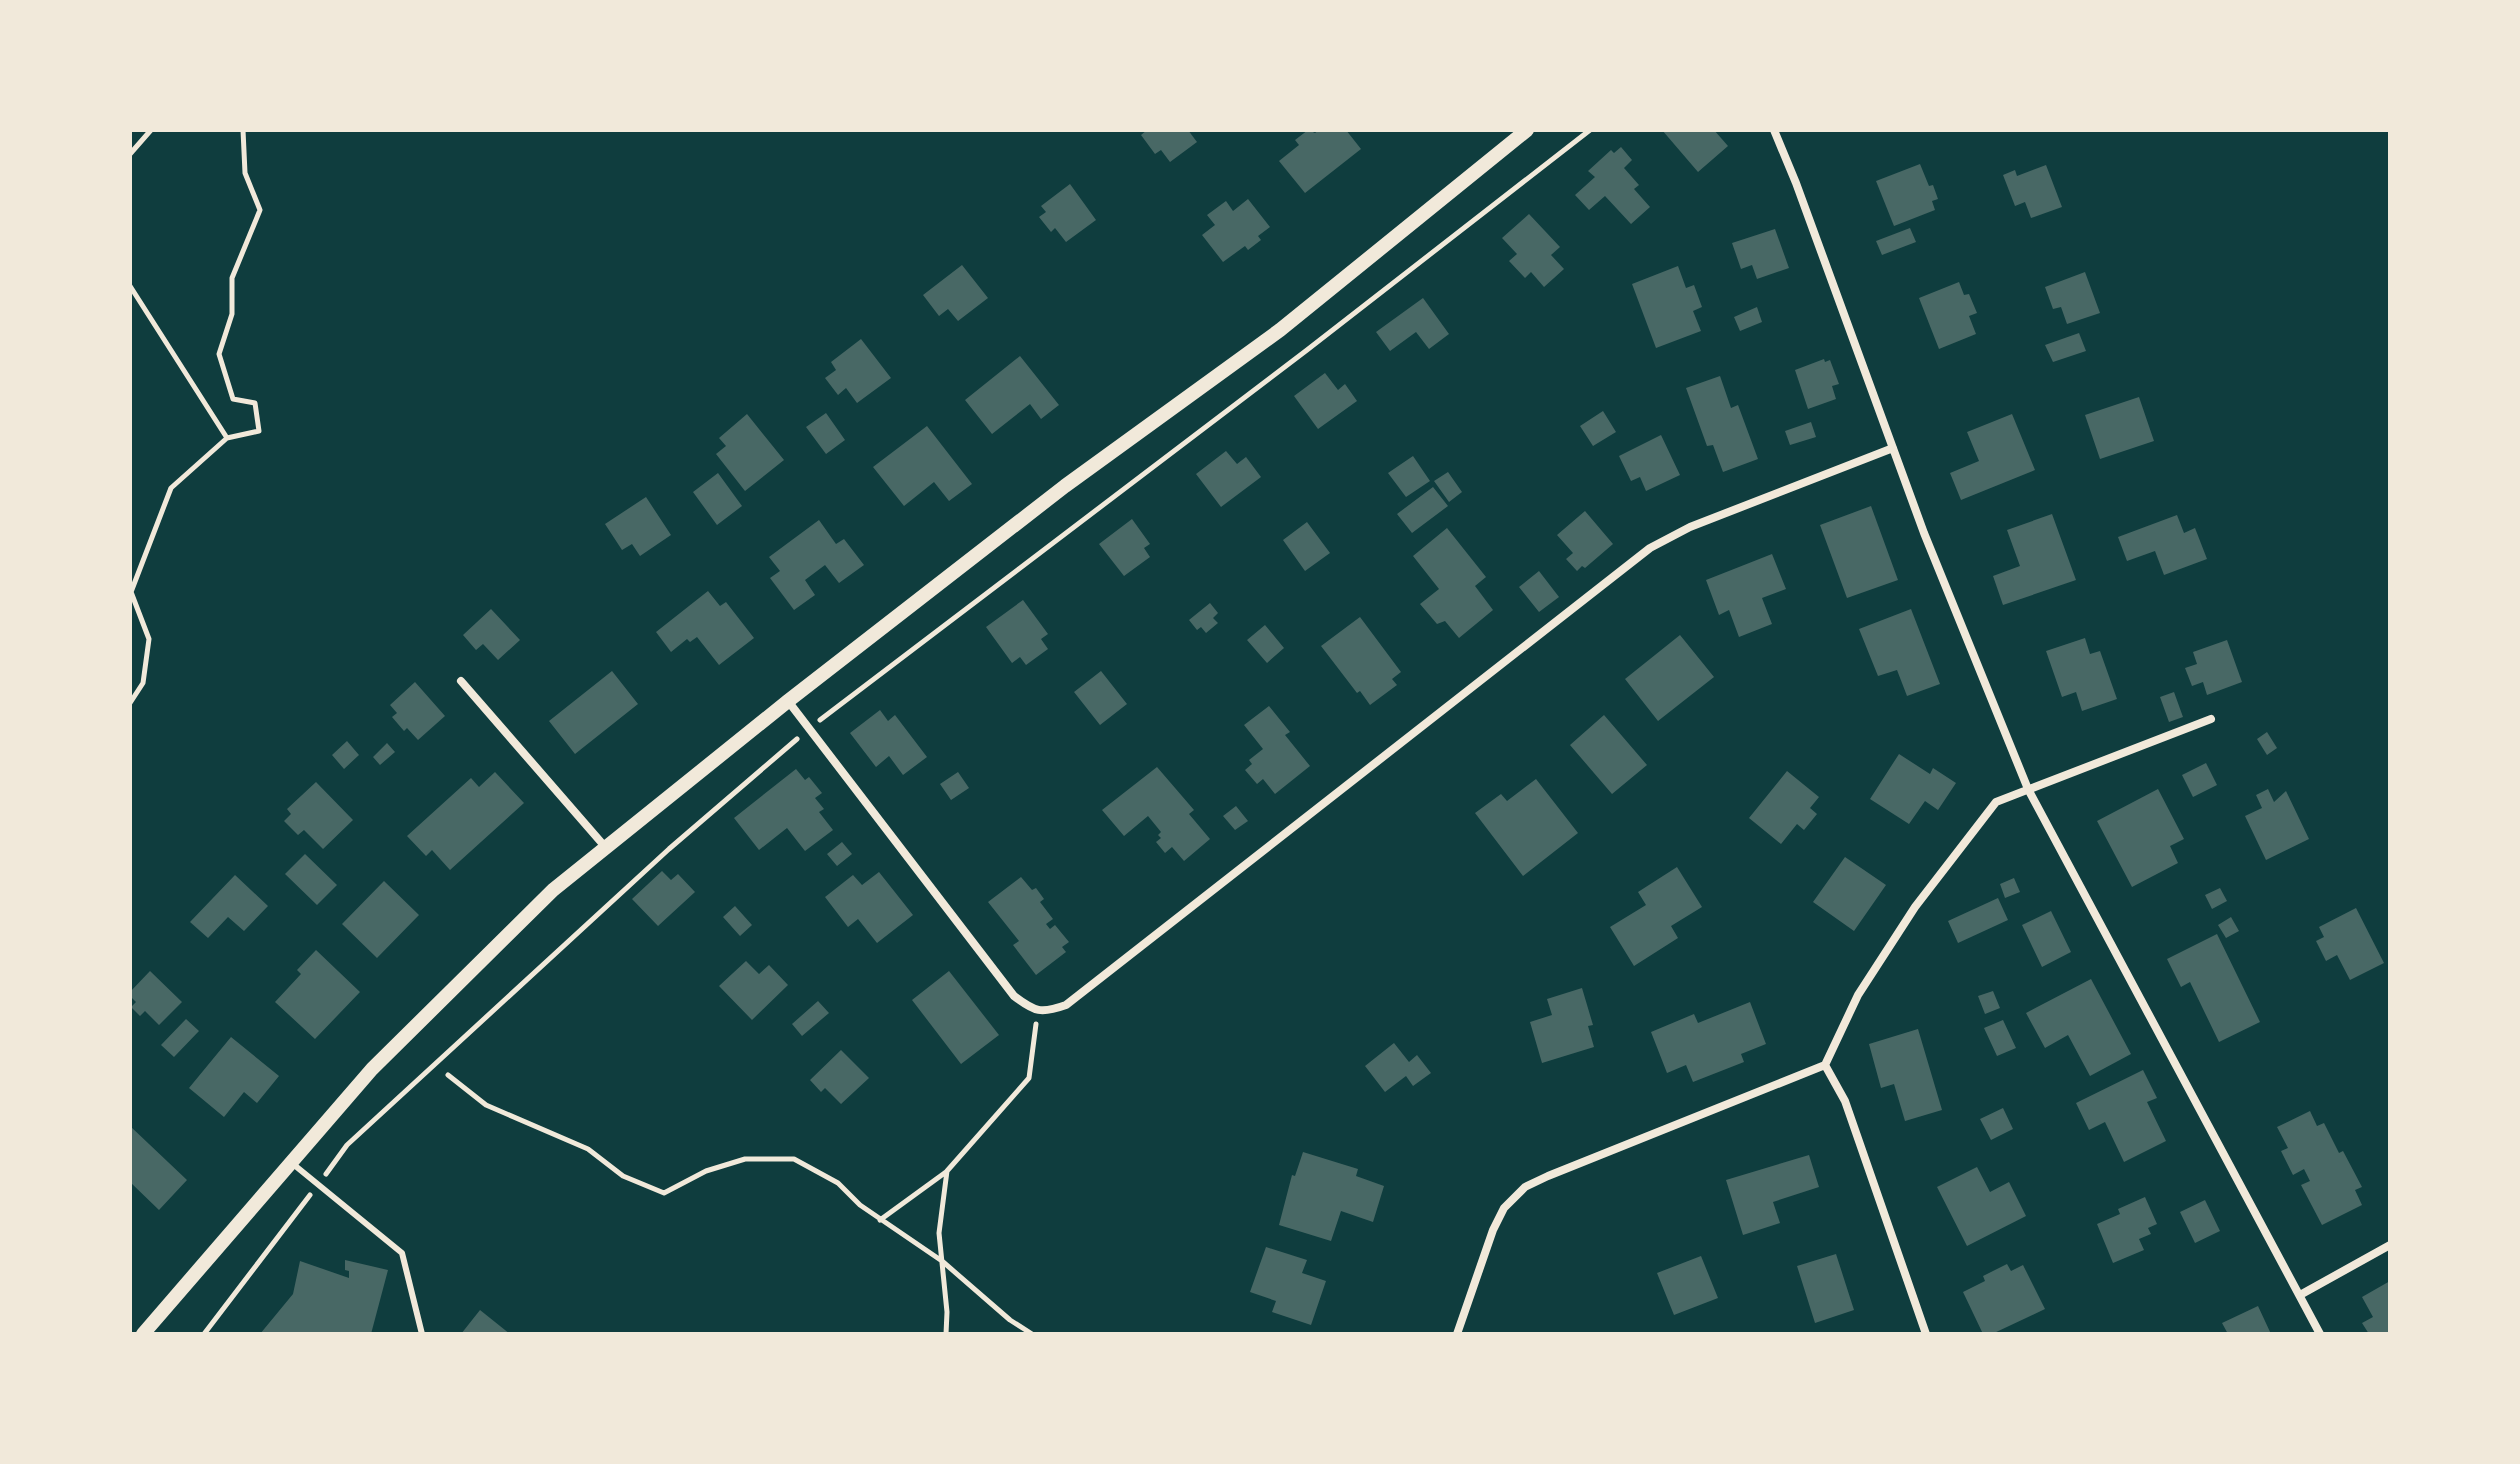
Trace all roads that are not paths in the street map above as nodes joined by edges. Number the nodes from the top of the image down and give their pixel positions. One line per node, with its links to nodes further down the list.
1 (1527, 130): 5 (street)
2 (1774, 130): 3 (street)
3 (1893, 448): 5 (street); 7 (street)
4 (461, 681): 8 (street)
5 (788, 701): 8 (street)
6 (2211, 719): 7 (street)
7 (2028, 789): 9 (street); 12 (street)
8 (607, 849): 10 (street)
9 (1825, 1065): 15 (street); 16 (street)
10 (290, 1162): 13 (street); 14 (lane)
11 (2390, 1245): 12 (street)
12 (2300, 1295): 17 (street)
13 (143, 1334)
14 (422, 1334)
15 (1457, 1334)
16 (1926, 1334)
17 (2320, 1334)

